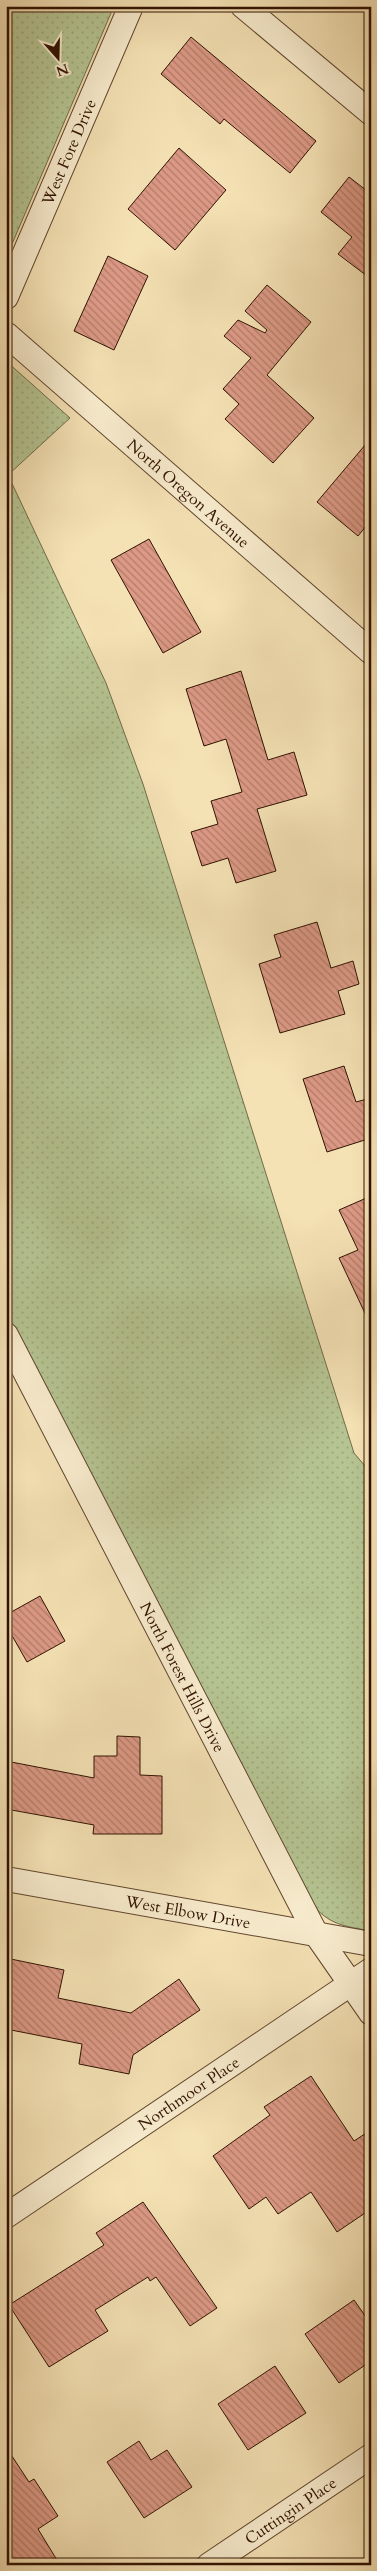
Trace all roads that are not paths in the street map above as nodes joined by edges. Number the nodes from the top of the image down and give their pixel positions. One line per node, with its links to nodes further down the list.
1 (131, 6): 4 (street, West Fore Drive)
2 (243, 6): 3 (street)
3 (371, 113)
4 (6, 298)
5 (6, 334): 6 (street, North Oregon Avenue)
6 (371, 652)
7 (6, 1335): 9 (street, North Forest Hills Drive)
8 (6, 1879): 9 (street, West Elbow Drive)
9 (316, 1934): 10 (street, West Elbow Drive); 12 (street, North Forest Hills Drive)
10 (371, 1944)
11 (371, 1970): 12 (street, Northmoor Place)
12 (350, 1985): 13 (street, North Forest Hills Drive); 14 (street, Northmoor Place)
13 (371, 2013)
14 (6, 2216)
15 (371, 2456): 16 (street, Cuttingin Place)
16 (209, 2565)

